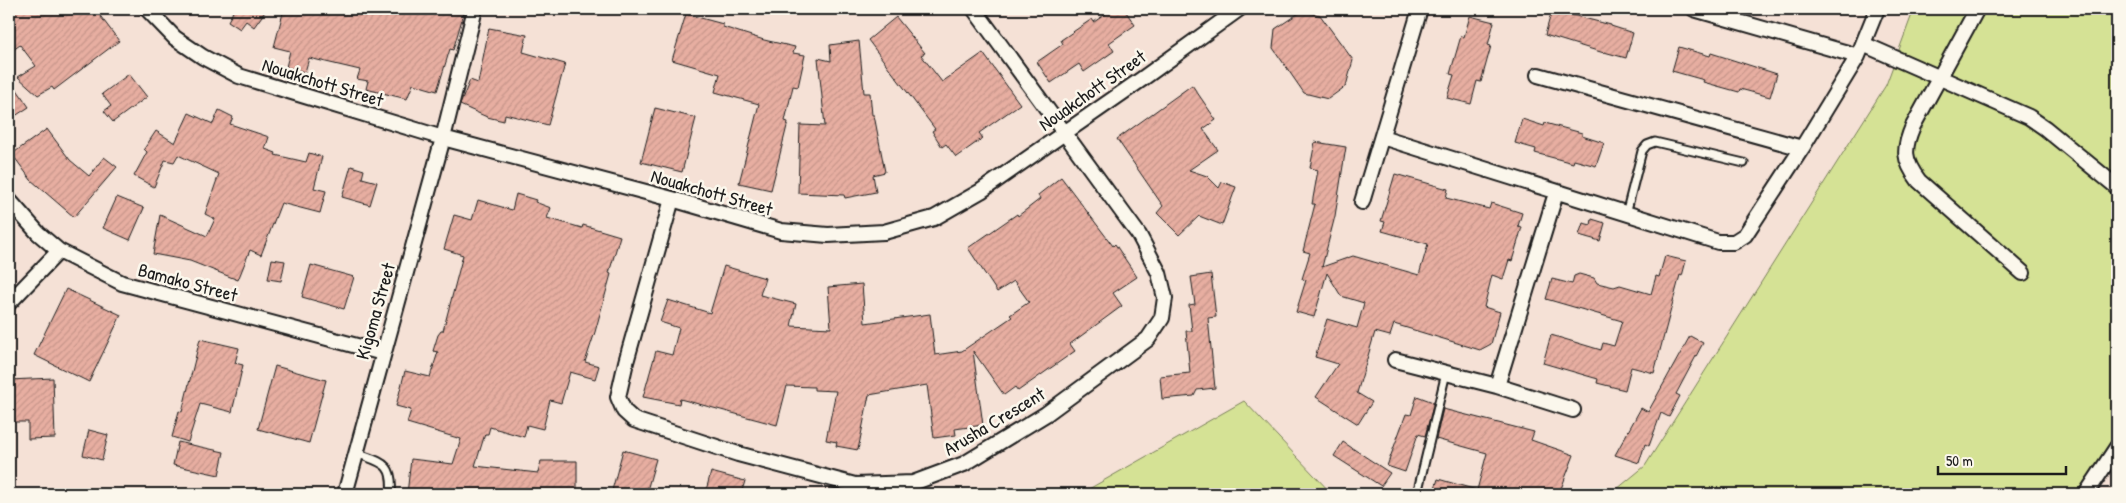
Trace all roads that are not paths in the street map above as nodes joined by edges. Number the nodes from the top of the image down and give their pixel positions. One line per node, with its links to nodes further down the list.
1 (147, 9): 14 (street, Nouakchott Street)
2 (475, 9): 14 (street, Kigoma Street)
3 (974, 9): 12 (street, Arusha Crescent)
4 (1238, 9): 12 (street, Nouakchott Street)
5 (1420, 9): 13 (street)
6 (1694, 9): 9 (street)
7 (1877, 9): 9 (street)
8 (1977, 9): 11 (street)
9 (1860, 50): 11 (street); 15 (street)
10 (1538, 75): 15 (street)
11 (1939, 76): 17 (street); 24 (street)
12 (1064, 133): 19 (street, Nouakchott Street); 19 (street, Arusha Crescent)
13 (1382, 137): 18 (street); 21 (street)
14 (443, 138): 19 (street, Nouakchott Street); 26 (street, Kigoma Street)
15 (1802, 148): 22 (street)
16 (1744, 164): 22 (lane)
17 (2117, 188)
18 (1556, 193): 22 (street); 29 (street)
19 (672, 199)
20 (9, 200): 23 (street, Bamako Street)
21 (1362, 202)
22 (1626, 214)
23 (59, 252): 25 (street); 26 (street, Bamako Street)
24 (2023, 273)
25 (9, 303)
26 (383, 353): 32 (street, Kigoma Street)
27 (1395, 360): 28 (street)
28 (1446, 373): 29 (street); 35 (lane)
29 (1497, 386): 30 (street)
30 (1573, 410)
31 (2117, 447): 36 (street)
32 (356, 453): 33 (street, Kigoma Street); 34 (lane)
33 (345, 494)
34 (391, 494)
35 (1417, 494)
36 (2086, 494)

